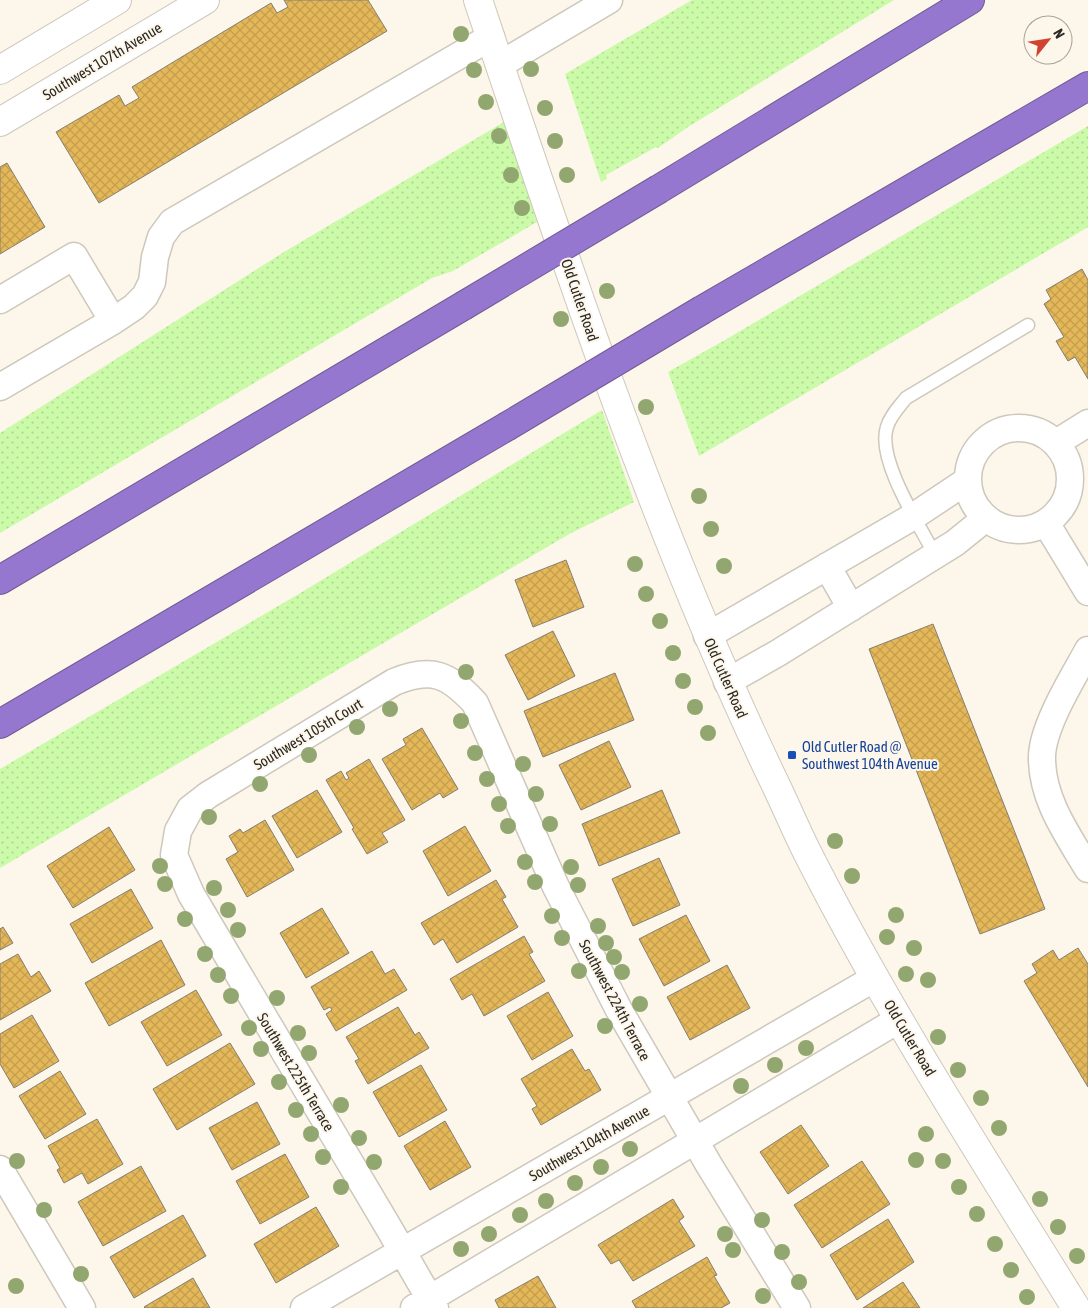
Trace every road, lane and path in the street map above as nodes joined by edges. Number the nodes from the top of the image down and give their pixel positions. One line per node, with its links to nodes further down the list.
1 (116, 0): 8 (street)
2 (205, 0): 10 (street, Southwest 107th Avenue)
3 (478, 0): 6 (street, Old Cutler Road)
4 (609, 0): 7 (street)
5 (970, 0): 23 (highway, bridge)
6 (491, 37): 7 (street, Old Cutler Road); 12 (street)
7 (501, 64): 26 (street, Old Cutler Road)
8 (0, 70)
9 (1088, 86): 30 (highway, bridge)
10 (0, 122)
11 (0, 300): 12 (street)
12 (113, 321): 14 (street)
13 (1028, 325): 18 (lane)
14 (0, 387)
15 (1088, 423): 16 (street)
16 (1056, 443): 17 (street); 20 (street)
17 (968, 480): 18 (street); 19 (street)
18 (914, 516): 21 (lane); 22 (street)
19 (986, 518): 20 (street); 21 (street)
20 (1046, 523): 24 (street)
21 (936, 555): 25 (street)
22 (827, 566): 25 (street); 26 (street)
23 (0, 580)
24 (1088, 592)
25 (851, 608): 28 (street)
26 (707, 636): 28 (street, Old Cutler Road)
27 (1088, 650): 32 (street)
28 (727, 682): 33 (street, Old Cutler Road)
29 (454, 683): 31 (street, Southwest 105th Court); 35 (street, Southwest 224th Terrace)
30 (0, 724)
31 (178, 831): 38 (street, Southwest 225th Terrace)
32 (1088, 869)
33 (875, 978): 34 (street, Old Cutler Road); 35 (street, Southwest 104th Avenue)
34 (898, 1020): 36 (street); 43 (street, Old Cutler Road)
35 (669, 1097): 36 (street, Southwest 224th Terrace); 38 (street, Southwest 104th Avenue)
36 (695, 1140): 39 (street); 42 (street, Southwest 224th Terrace)
37 (0, 1169): 40 (street)
38 (402, 1252): 39 (street, Southwest 225th Terrace); 41 (street, Southwest 104th Avenue)
39 (426, 1305)
40 (82, 1308)
41 (304, 1308)
42 (796, 1308)
43 (1076, 1308)

